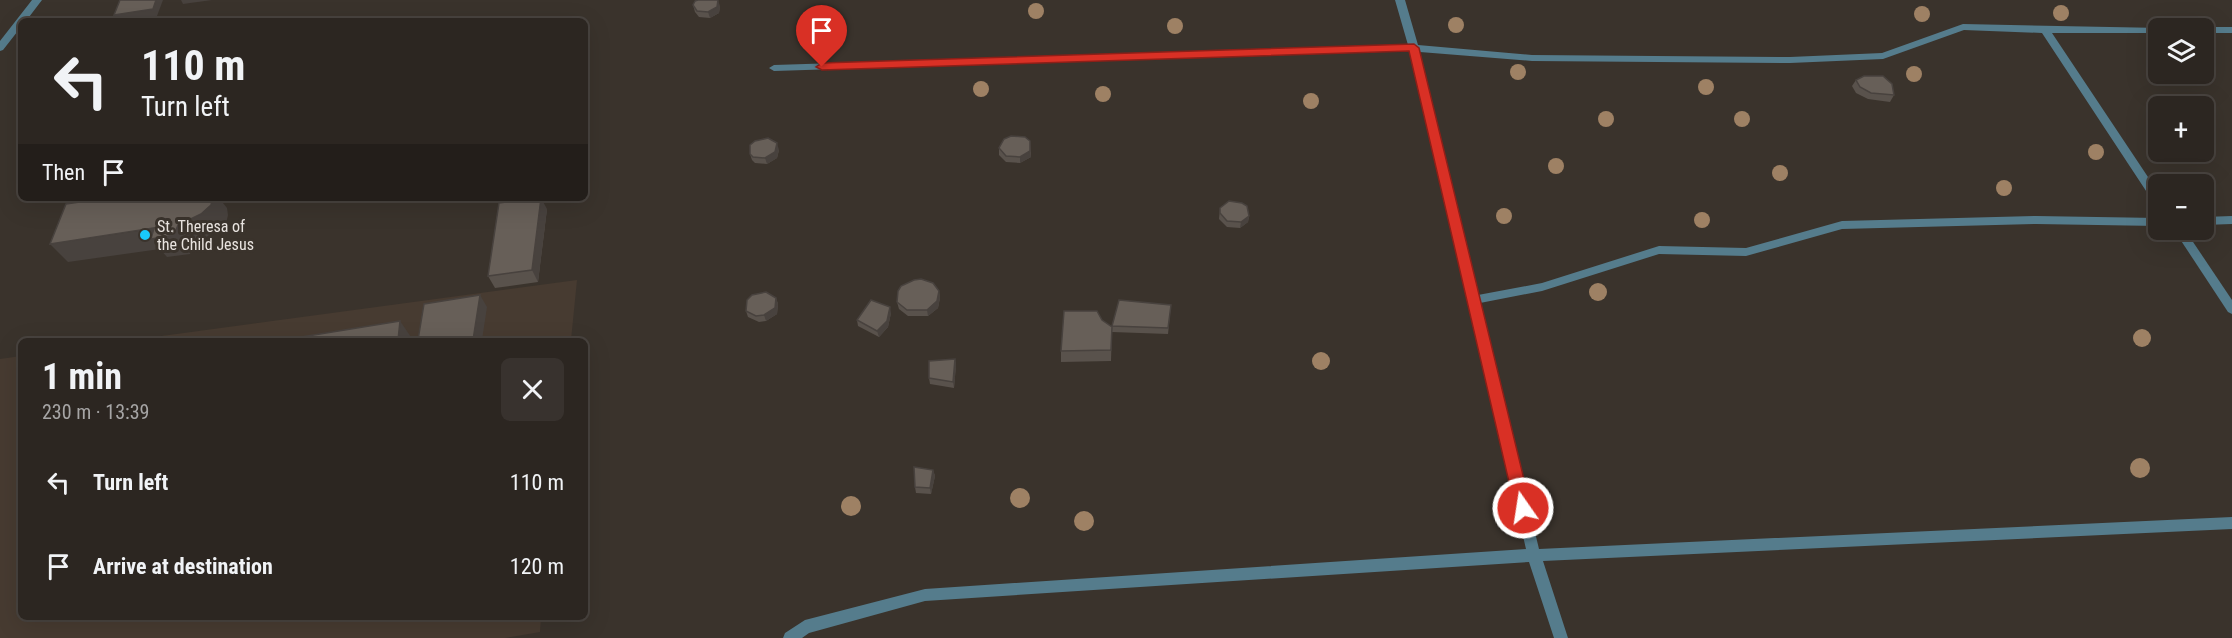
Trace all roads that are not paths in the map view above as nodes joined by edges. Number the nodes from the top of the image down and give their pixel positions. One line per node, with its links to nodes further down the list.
1 (37, 0): 3 (street)
2 (1400, 0): 10 (street)
3 (23, 18)
4 (18, 25): 9 (street)
5 (2044, 30): 6 (street); 10 (street); 12 (street)
6 (2148, 30)
7 (2214, 30): 8 (street)
8 (2232, 30)
9 (0, 48)
10 (1414, 48): 11 (street); 17 (street)
11 (774, 68)
12 (2148, 185)
13 (2232, 220): 14 (street)
14 (2214, 221)
15 (2148, 222): 17 (street)
16 (2186, 240): 18 (street)
17 (1474, 300): 20 (street)
18 (2232, 309)
19 (2232, 523): 20 (street)
20 (1534, 555): 21 (street); 22 (street)
21 (790, 638)
22 (1561, 638)

